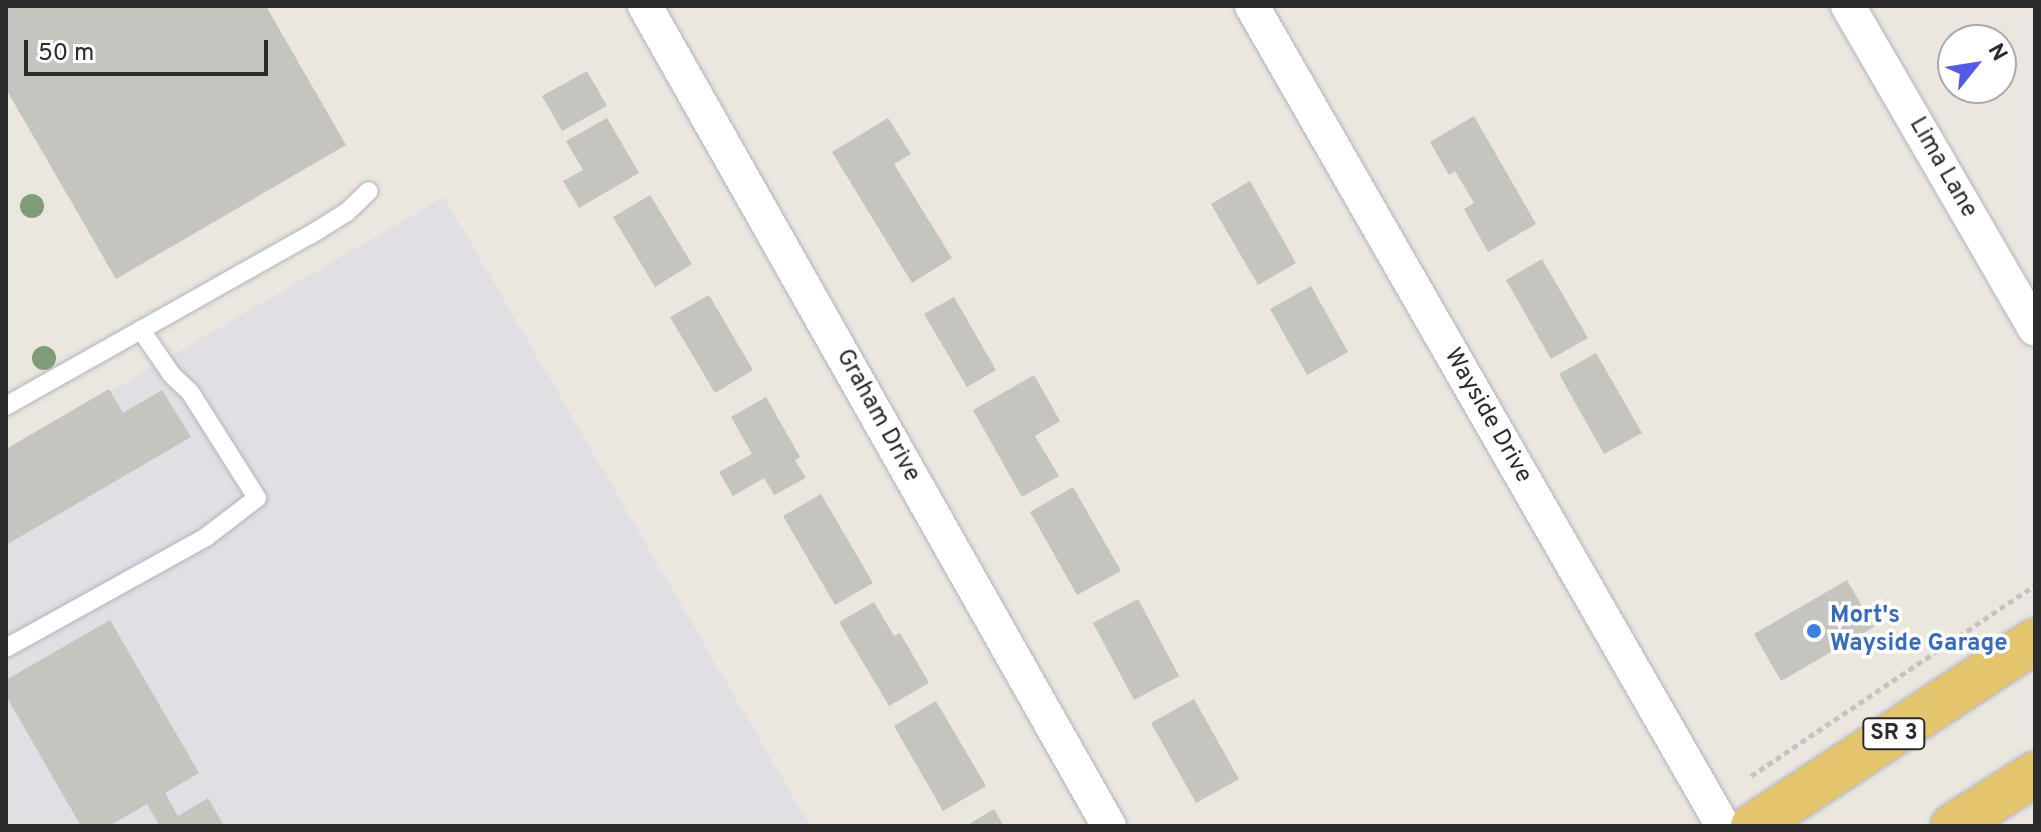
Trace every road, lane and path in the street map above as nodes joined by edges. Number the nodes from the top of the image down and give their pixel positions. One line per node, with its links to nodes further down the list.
1 (645, 6): 13 (street, Graham Drive)
2 (1252, 6): 14 (street, Wayside Drive)
3 (1848, 6): 5 (street, Lima Lane)
4 (369, 191): 6 (lane)
5 (2035, 329)
6 (141, 330): 7 (lane); 10 (lane)
7 (6, 406)
8 (2035, 585): 12 (path)
9 (2035, 641): 15 (highway, SR 3)
10 (6, 648)
11 (2035, 774): 16 (highway)
12 (1751, 776)
13 (1109, 826)
14 (1723, 826)
15 (1753, 826)
16 (1953, 826)

